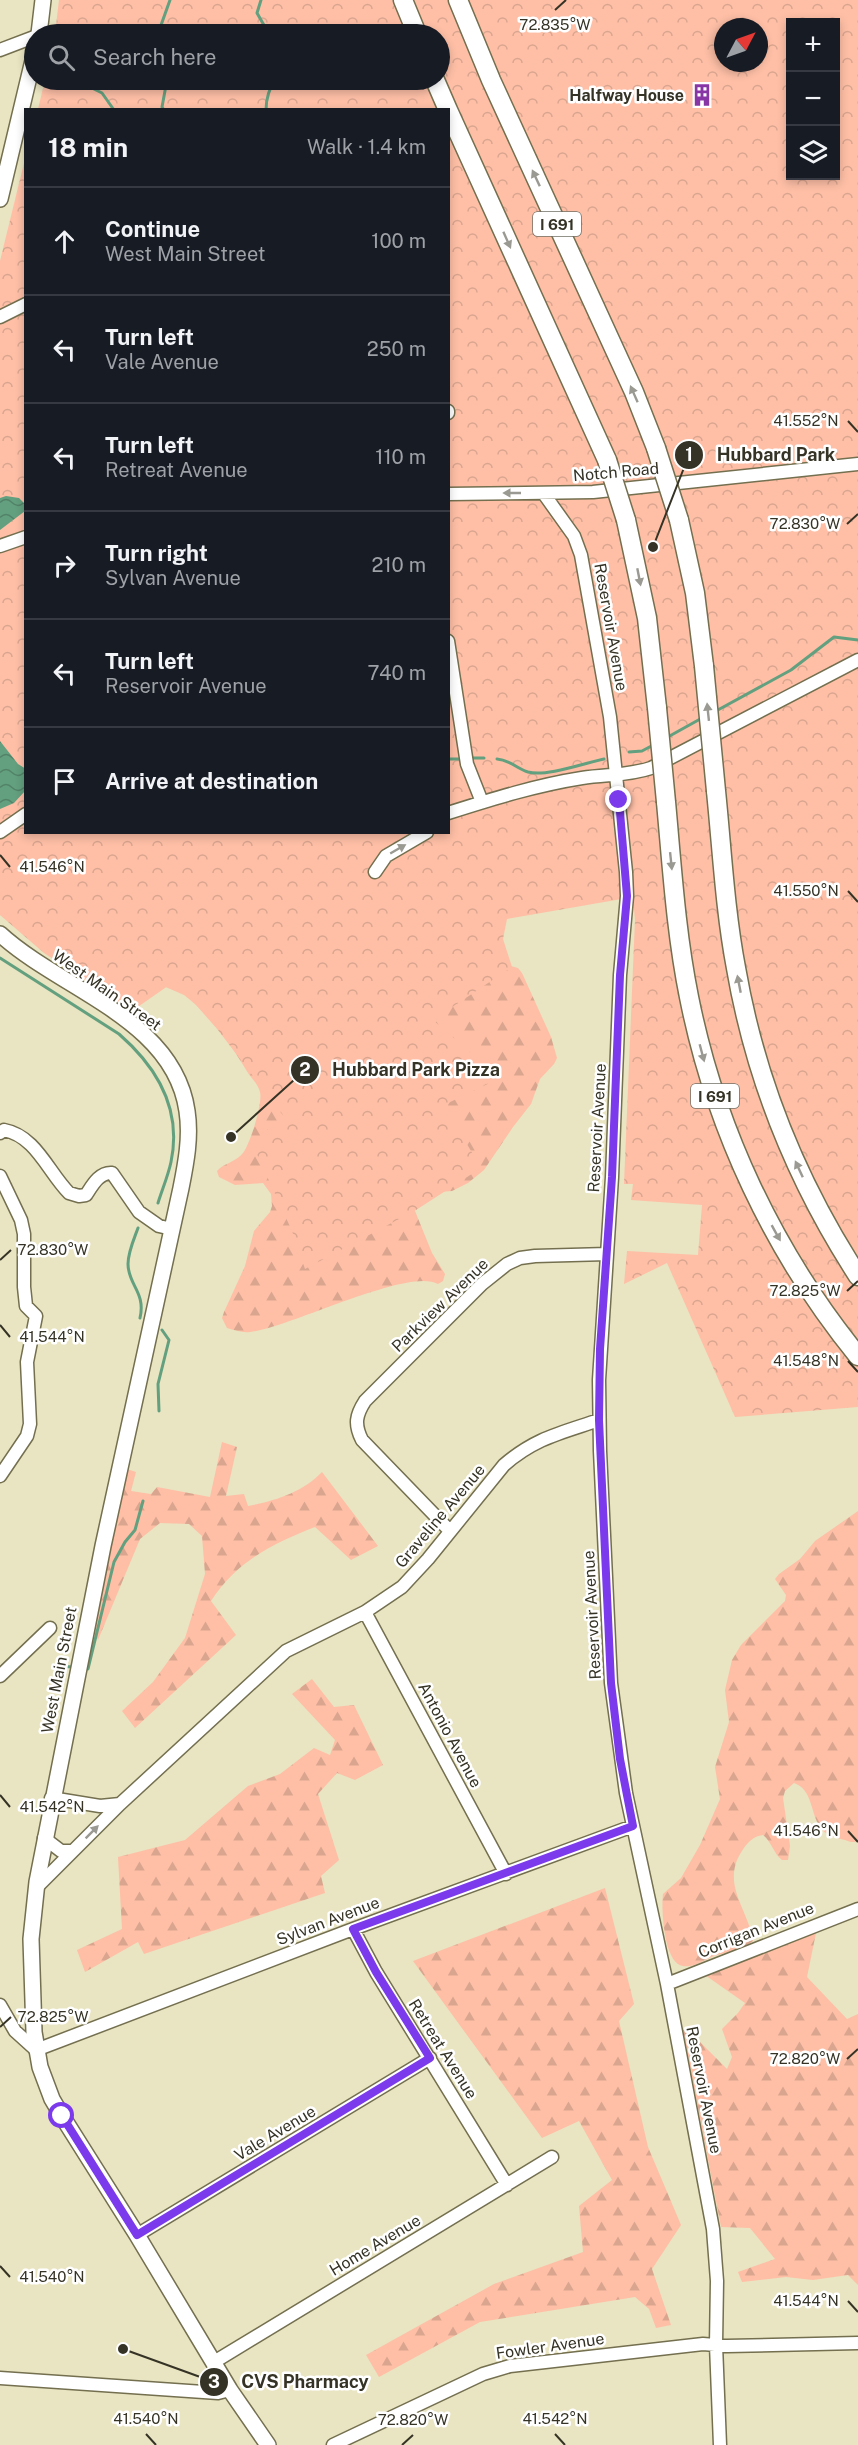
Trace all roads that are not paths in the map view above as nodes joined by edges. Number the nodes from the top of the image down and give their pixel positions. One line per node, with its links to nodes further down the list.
1 (43, 0): 4 (main road)
2 (403, 0): 5 (highway)
3 (458, 0): 34 (highway, I 691, one-way to 3, bridge)
4 (40, 24)
5 (413, 24)
6 (24, 41): 7 (street)
7 (0, 50)
8 (26, 90): 12 (main road)
9 (439, 90): 10 (highway, I 691)
10 (447, 108)
11 (450, 114): 35 (highway, I 691, one-way to 35, bridge)
12 (0, 199)
13 (24, 305): 14 (street)
14 (0, 316)
15 (858, 464): 17 (street, Notch Road)
16 (450, 494): 17 (street, Notch Road, one-way to 16)
17 (544, 494): 22 (street, Reservoir Avenue)
18 (24, 538): 19 (street)
19 (0, 546)
20 (450, 654): 23 (street)
21 (858, 660): 22 (street)
22 (616, 776): 23 (street); 33 (street, Reservoir Avenue)
23 (482, 802): 24 (street)
24 (454, 811)
25 (24, 815): 26 (street)
26 (0, 832)
27 (424, 834): 28 (street, one-way to 27)
28 (375, 872)
29 (0, 934): 32 (main road, West Main Street)
30 (0, 1133): 32 (street)
31 (0, 1176): 37 (street)
32 (172, 1229): 42 (main road, West Main Street)
33 (607, 1254): 36 (street, Reservoir Avenue); 38 (street, Parkview Avenue)
34 (858, 1276)
35 (858, 1356)
36 (599, 1420): 38 (street, Graveline Avenue); 44 (street, Reservoir Avenue)
37 (0, 1476)
38 (450, 1532): 39 (street, Graveline Avenue)
39 (365, 1612): 43 (street, Graveline Avenue); 47 (street, Antonio Avenue)
40 (50, 1628): 41 (street)
41 (0, 1676)
42 (51, 1798): 43 (street); 45 (main road, West Main Street)
43 (120, 1804): 46 (street, Graveline Avenue, one-way to 43)
44 (633, 1826): 47 (street, Sylvan Avenue); 51 (street, Reservoir Avenue)
45 (44, 1838): 46 (street); 48 (main road, West Main Street)
46 (73, 1851): 48 (street, Graveline Avenue)
47 (506, 1874): 50 (street, Sylvan Avenue)
48 (36, 1887): 53 (main road, West Main Street)
49 (858, 1909): 51 (street, Corrigan Avenue)
50 (353, 1929): 53 (street, Sylvan Avenue); 54 (street, Retreat Avenue)
51 (667, 1984): 59 (street, Reservoir Avenue)
52 (0, 2005): 53 (street)
53 (36, 2050): 57 (main road, West Main Street)
54 (430, 2058): 56 (street, Retreat Avenue); 57 (street, Vale Avenue)
55 (552, 2157): 56 (street, Home Avenue)
56 (507, 2185): 60 (street, Home Avenue)
57 (137, 2235): 60 (main road, West Main Street)
58 (858, 2343): 59 (street, Fowler Avenue)
59 (716, 2345): 64 (street, Fowler Avenue); 65 (street, Reservoir Avenue)
60 (214, 2362): 62 (main road, West Main Street)
61 (0, 2378): 62 (street)
62 (230, 2390): 63 (main road, West Main Street)
63 (268, 2445)
64 (333, 2445)
65 (720, 2445)

